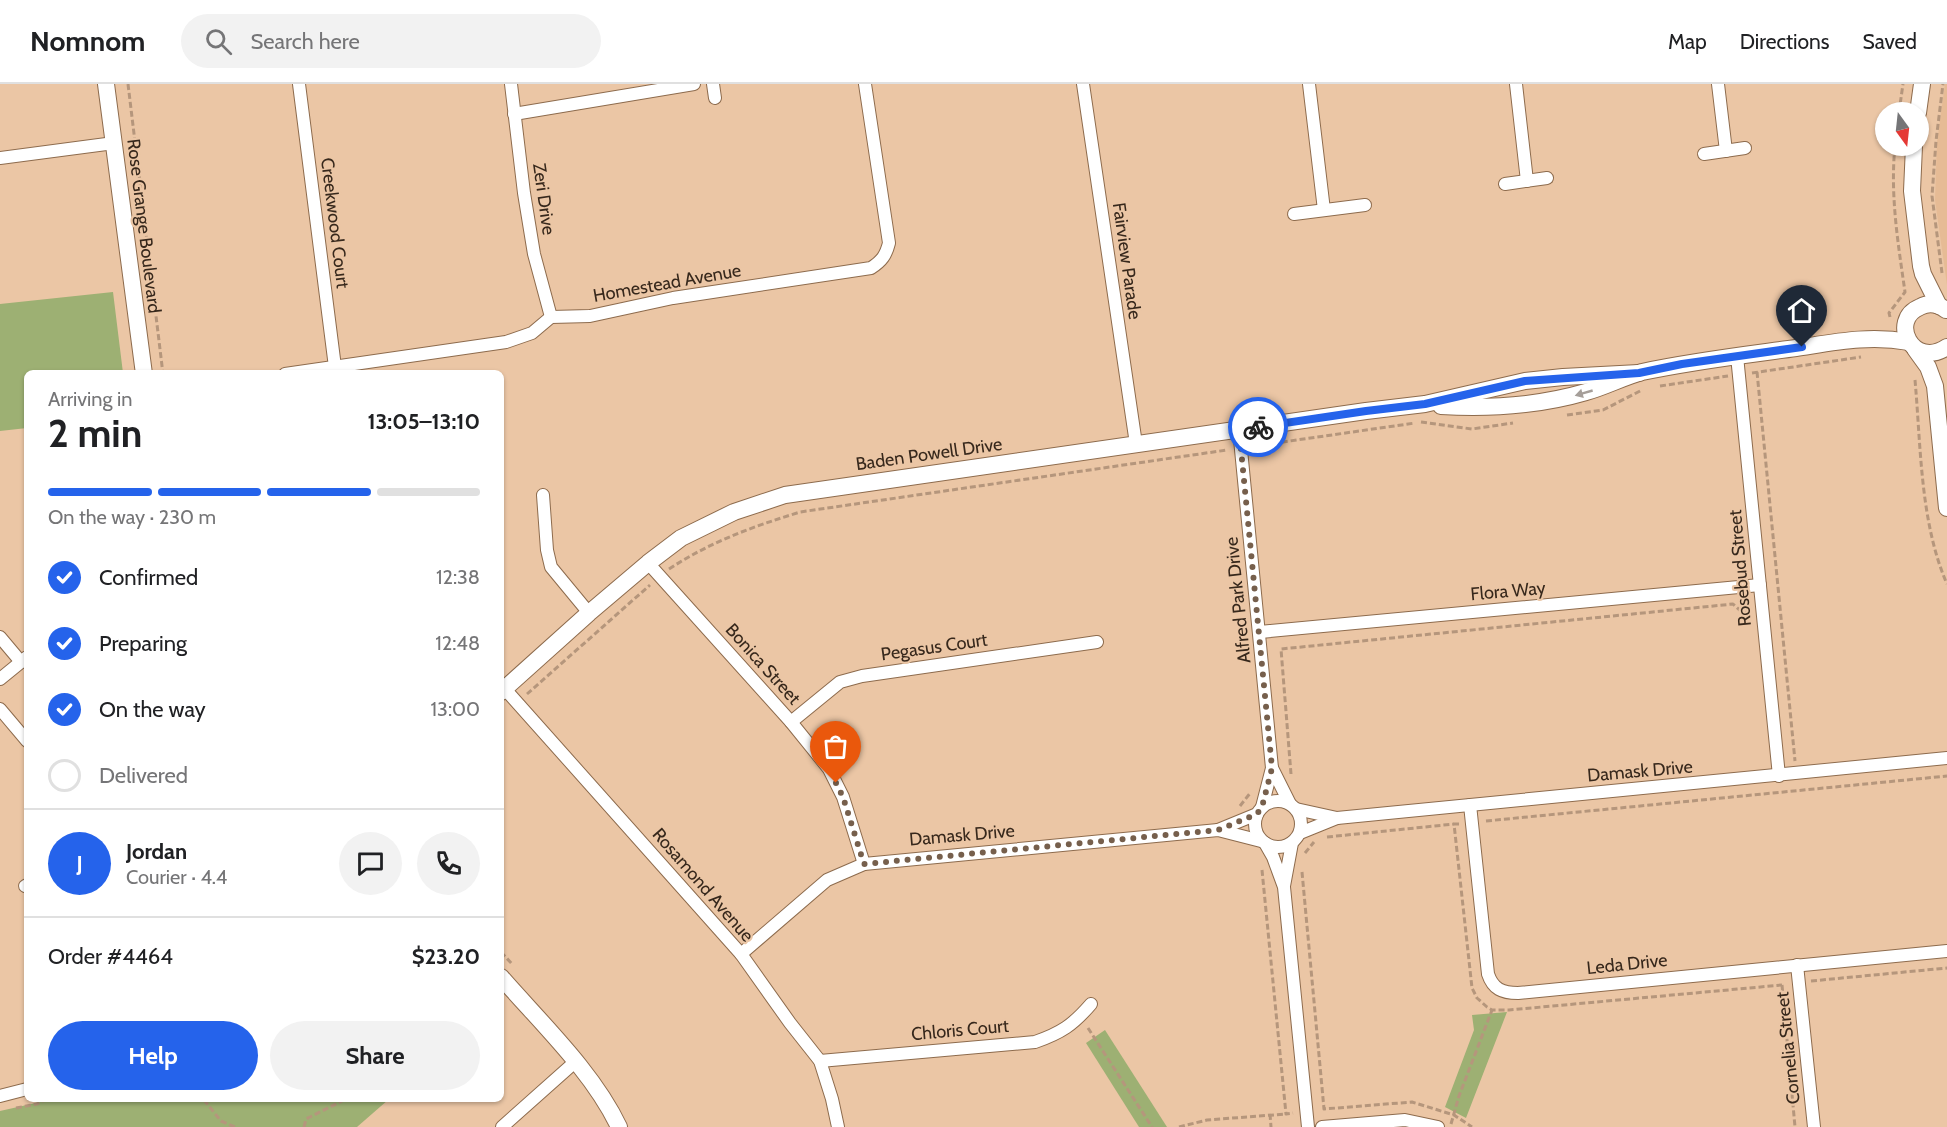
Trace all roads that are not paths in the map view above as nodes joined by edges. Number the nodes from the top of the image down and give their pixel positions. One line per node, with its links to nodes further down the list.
1 (106, 84): 15 (street, Rose Grange Boulevard)
2 (299, 84): 35 (street, Creekwood Court)
3 (511, 84): 14 (street, Zeri Drive)
4 (694, 84): 14 (street)
5 (713, 84): 12 (street)
6 (865, 84): 30 (street, Homestead Avenue)
7 (1083, 84): 44 (street, Fairview Parade)
8 (1309, 84): 25 (street)
9 (1516, 84): 22 (street)
10 (1718, 84): 17 (street)
11 (1922, 84): 13 (street)
12 (715, 98)
13 (1920, 102)
14 (514, 114): 30 (street, Zeri Drive)
15 (114, 143): 20 (street); 36 (street, Rose Grange Boulevard)
16 (1745, 148): 17 (street)
17 (1726, 151): 18 (street)
18 (1704, 154)
19 (1914, 156): 27 (street)
20 (0, 158)
21 (1547, 178): 22 (street)
22 (1527, 181): 23 (street)
23 (1505, 184)
24 (1365, 205): 25 (street)
25 (1324, 210): 26 (street)
26 (1294, 214)
27 (1923, 274): 28 (street); 29 (street)
28 (1943, 308): 29 (street, Baden Powell Drive)
29 (1911, 314): 31 (street, Baden Powell Drive); 32 (street)
30 (551, 317): 35 (street)
31 (1867, 338): 32 (street, Baden Powell Drive); 34 (street, Baden Powell Drive)
32 (1912, 345): 33 (street, Baden Powell Drive); 40 (street)
33 (1944, 348): 40 (street)
34 (1737, 356): 39 (street, Baden Powell Drive); 48 (street, Rosebud Street)
35 (335, 367): 37 (street)
36 (143, 370)
37 (314, 370)
38 (1525, 381): 39 (street, Baden Powell Drive); 41 (street, Baden Powell Drive); 42 (street)
39 (1642, 381): 42 (street, Baden Powell Drive, one-way to 42)
40 (1935, 386): 46 (street)
41 (1425, 404): 42 (street, Baden Powell Drive); 43 (street, Baden Powell Drive)
42 (1528, 405)
43 (1239, 429): 44 (street, Baden Powell Drive); 50 (street, Alfred Park Drive)
44 (1136, 444): 47 (street, Baden Powell Drive)
45 (543, 495): 49 (street)
46 (1947, 508)
47 (648, 563): 49 (street, Baden Powell Drive); 58 (street, Bonica Street)
48 (1760, 585): 50 (street, Flora Way); 62 (street, Rosebud Street)
49 (589, 614): 55 (street, Baden Powell Drive)
50 (1260, 632): 61 (street, Alfred Park Drive)
51 (0, 637): 53 (street)
52 (1097, 642): 58 (street, Pegasus Court)
53 (24, 659): 54 (street)
54 (0, 679)
55 (504, 689)
56 (504, 691): 73 (street, Rosamond Avenue)
57 (0, 710): 59 (street)
58 (791, 722): 70 (street, Bonica Street)
59 (24, 738)
60 (1947, 758): 62 (street, Damask Drive)
61 (1272, 768): 64 (street, Alfred Park Drive); 65 (street, Alfred Park Drive)
62 (1779, 776): 63 (street, Damask Drive)
63 (1470, 805): 66 (street, Damask Drive); 74 (street, Leda Drive)
64 (1293, 807): 65 (street); 66 (street, Damask Drive); 68 (street)
65 (1260, 810): 67 (street, Damask Drive); 69 (street)
66 (1337, 818): 68 (street, Damask Drive)
67 (1218, 830): 69 (street, Damask Drive); 70 (street, Damask Drive)
68 (1296, 838): 69 (street); 71 (street)
69 (1263, 842): 71 (street)
70 (864, 864): 73 (street, Damask Drive)
71 (1284, 887): 84 (street)
72 (1947, 951): 74 (street, Leda Drive)
73 (741, 954): 77 (street, Rosamond Avenue)
74 (1797, 965): 87 (street, Cornelia Street)
75 (504, 980): 78 (street)
76 (1090, 1004): 77 (street, Chloris Court)
77 (820, 1061): 83 (street, Rosamond Avenue)
78 (575, 1062): 81 (street); 82 (street)
79 (24, 1090): 80 (street)
80 (0, 1096)
81 (502, 1127)
82 (619, 1127)
83 (838, 1127)
84 (1308, 1127)
85 (1322, 1127): 86 (street)
86 (1438, 1127)
87 (1814, 1127)

